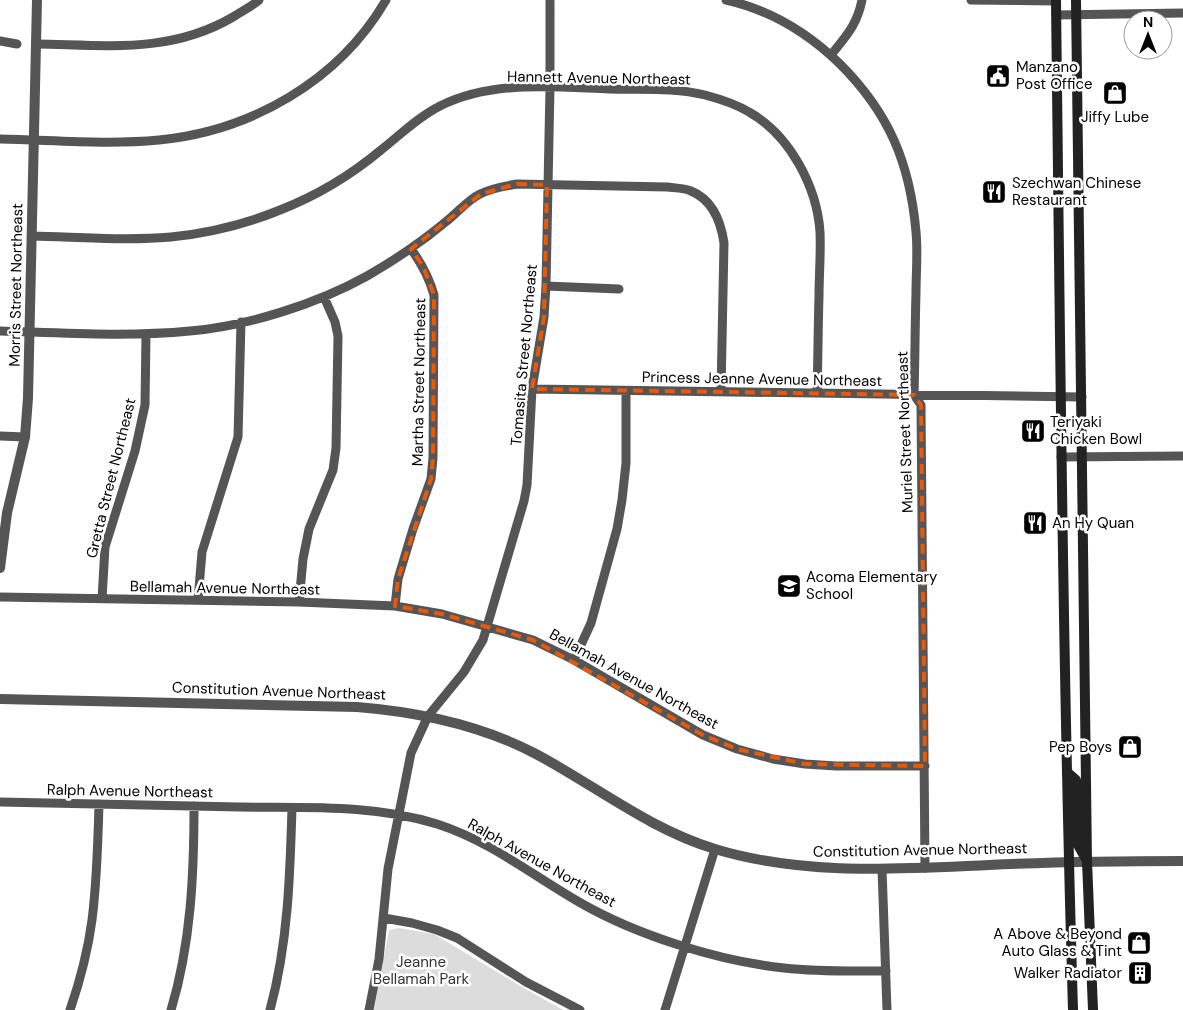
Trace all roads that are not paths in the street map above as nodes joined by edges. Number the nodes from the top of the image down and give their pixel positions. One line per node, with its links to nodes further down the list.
1 (37, 0): 16 (street, Morris Street Northeast)
2 (259, 0): 16 (street)
3 (386, 0): 20 (street)
4 (550, 0): 18 (street, Tomasita Street Northeast)
5 (726, 0): 10 (street, Muriel Street Northeast)
6 (862, 0): 17 (street)
7 (972, 0): 9 (street)
8 (1076, 0): 12 (main road)
9 (1056, 1): 13 (main road)
10 (745, 2): 17 (street, Muriel Street Northeast)
11 (1183, 13): 12 (street)
12 (1076, 14): 13 (street); 37 (main road)
13 (1056, 15): 36 (main road)
14 (0, 41): 15 (street)
15 (17, 44)
16 (36, 44): 20 (street, Morris Street Northeast)
17 (830, 55): 35 (street, Muriel Street Northeast)
18 (550, 88): 21 (street, Tomasita Street Northeast); 22 (street, Hannett Avenue Northeast); 34 (street, Hannett Avenue Northeast)
19 (0, 139): 20 (street)
20 (34, 140): 22 (street, Morris Street Northeast)
21 (547, 185): 23 (street); 24 (street, Tomasita Street Northeast); 33 (street)
22 (32, 236): 29 (street, Morris Street Northeast)
23 (411, 249): 26 (street); 48 (street, Martha Street Northeast)
24 (546, 286): 25 (street); 31 (street, Tomasita Street Northeast)
25 (620, 289)
26 (324, 297): 27 (street); 47 (street)
27 (241, 322): 30 (street); 46 (street)
28 (0, 331): 29 (street)
29 (30, 332): 30 (street); 39 (street, Morris Street Northeast)
30 (146, 334): 45 (street, Gretta Street Northeast)
31 (532, 389): 32 (street, Princess Jeanne Avenue Northeast); 49 (street, Tomasita Street Northeast)
32 (626, 391): 33 (street, Princess Jeanne Avenue Northeast); 50 (street)
33 (721, 392): 34 (street, Princess Jeanne Avenue Northeast)
34 (817, 393): 35 (street, Princess Jeanne Avenue Northeast)
35 (914, 395): 36 (street, Princess Jeanne Avenue Northeast); 53 (street, Muriel Street Northeast)
36 (1060, 396): 37 (street, Princess Jeanne Avenue Northeast); 41 (main road)
37 (1082, 397): 42 (main road)
38 (0, 436): 39 (street)
39 (25, 437): 43 (street, Morris Street Northeast)
40 (1183, 456): 42 (street)
41 (1061, 457): 42 (street); 54 (main road)
42 (1082, 457): 61 (main road)
43 (0, 568)
44 (0, 597): 45 (street, Bellamah Avenue Northeast)
45 (102, 599): 46 (street, Bellamah Avenue Northeast)
46 (198, 600): 47 (street, Bellamah Avenue Northeast)
47 (299, 602): 48 (street, Bellamah Avenue Northeast)
48 (395, 606): 49 (street, Bellamah Avenue Northeast)
49 (487, 626): 50 (street, Bellamah Avenue Northeast); 52 (street, Tomasita Street Northeast)
50 (574, 660): 53 (street, Bellamah Avenue Northeast)
51 (0, 699): 52 (street, Constitution Avenue Northeast)
52 (428, 716): 59 (street, Tomasita Street Northeast); 60 (street, Constitution Avenue Northeast)
53 (925, 766): 64 (street, Muriel Street Northeast)
54 (1067, 772): 61 (main road); 63 (main road)
55 (0, 802): 56 (street, Ralph Avenue Northeast)
56 (100, 804): 57 (street, Ralph Avenue Northeast); 69 (street)
57 (194, 806): 58 (street, Ralph Avenue Northeast); 70 (street)
58 (292, 808): 59 (street, Ralph Avenue Northeast); 71 (street)
59 (398, 816): 66 (street, Tomasita Street Northeast); 67 (street, Ralph Avenue Northeast)
60 (716, 849): 65 (street, Constitution Avenue Northeast); 67 (street)
61 (1087, 861): 62 (street, Constitution Avenue Northeast); 63 (street, Constitution Avenue Northeast); 77 (main road)
62 (1183, 861)
63 (1068, 862): 64 (street, Constitution Avenue Northeast); 76 (main road)
64 (925, 868): 65 (street, Constitution Avenue Northeast)
65 (882, 869): 68 (street)
66 (384, 918): 72 (street, Tomasita Street Northeast); 73 (street)
67 (685, 946): 68 (street, Ralph Avenue Northeast); 74 (street)
68 (886, 971): 75 (street)
69 (70, 1010)
70 (170, 1010)
71 (270, 1010)
72 (369, 1010)
73 (580, 1010)
74 (665, 1010)
75 (887, 1010)
76 (1073, 1010)
77 (1093, 1010)

